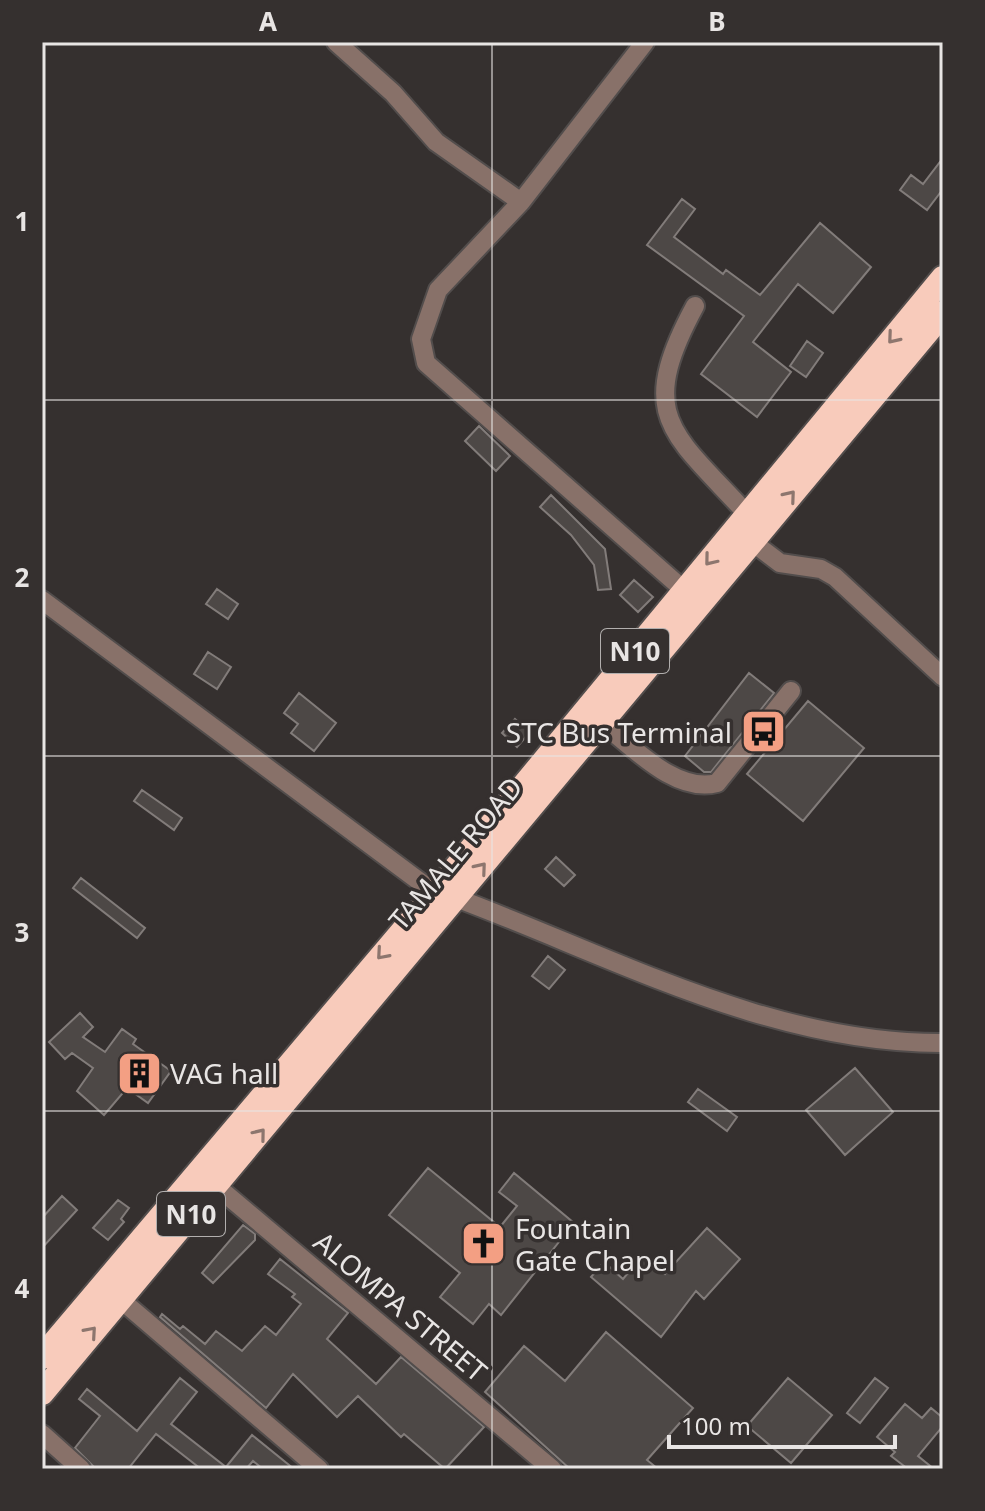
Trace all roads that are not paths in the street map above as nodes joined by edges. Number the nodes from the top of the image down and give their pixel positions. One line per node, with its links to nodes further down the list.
1 (336, 42): 3 (street)
2 (645, 42): 3 (street)
3 (521, 202): 9 (street)
4 (943, 278): 7 (highway, TAMALE ROAD / N10, one-way to 7)
5 (695, 306): 7 (street)
6 (943, 313): 8 (highway, TAMALE ROAD / N10, one-way to 6)
7 (747, 514): 9 (highway, TAMALE ROAD / N10, one-way to 9)
8 (751, 541): 11 (street); 13 (highway, TAMALE ROAD / N10)
9 (685, 591): 13 (highway, TAMALE ROAD / N10)
10 (42, 600): 14 (street)
11 (943, 677)
12 (791, 691): 13 (street)
13 (607, 708): 14 (highway, TAMALE ROAD / N10)
14 (446, 895): 15 (highway, TAMALE ROAD / N10); 16 (street)
15 (332, 1028): 17 (highway, TAMALE ROAD / N10, one-way to 15); 19 (highway, TAMALE ROAD / N10)
16 (943, 1043)
17 (215, 1185): 18 (highway, TAMALE ROAD / N10); 24 (street, ALOMPA STREET)
18 (120, 1299): 20 (highway, TAMALE ROAD / N10, one-way to 18); 23 (street)
19 (42, 1357)
20 (42, 1393)
21 (42, 1434): 22 (street)
22 (81, 1469)
23 (319, 1469)
24 (552, 1469)

